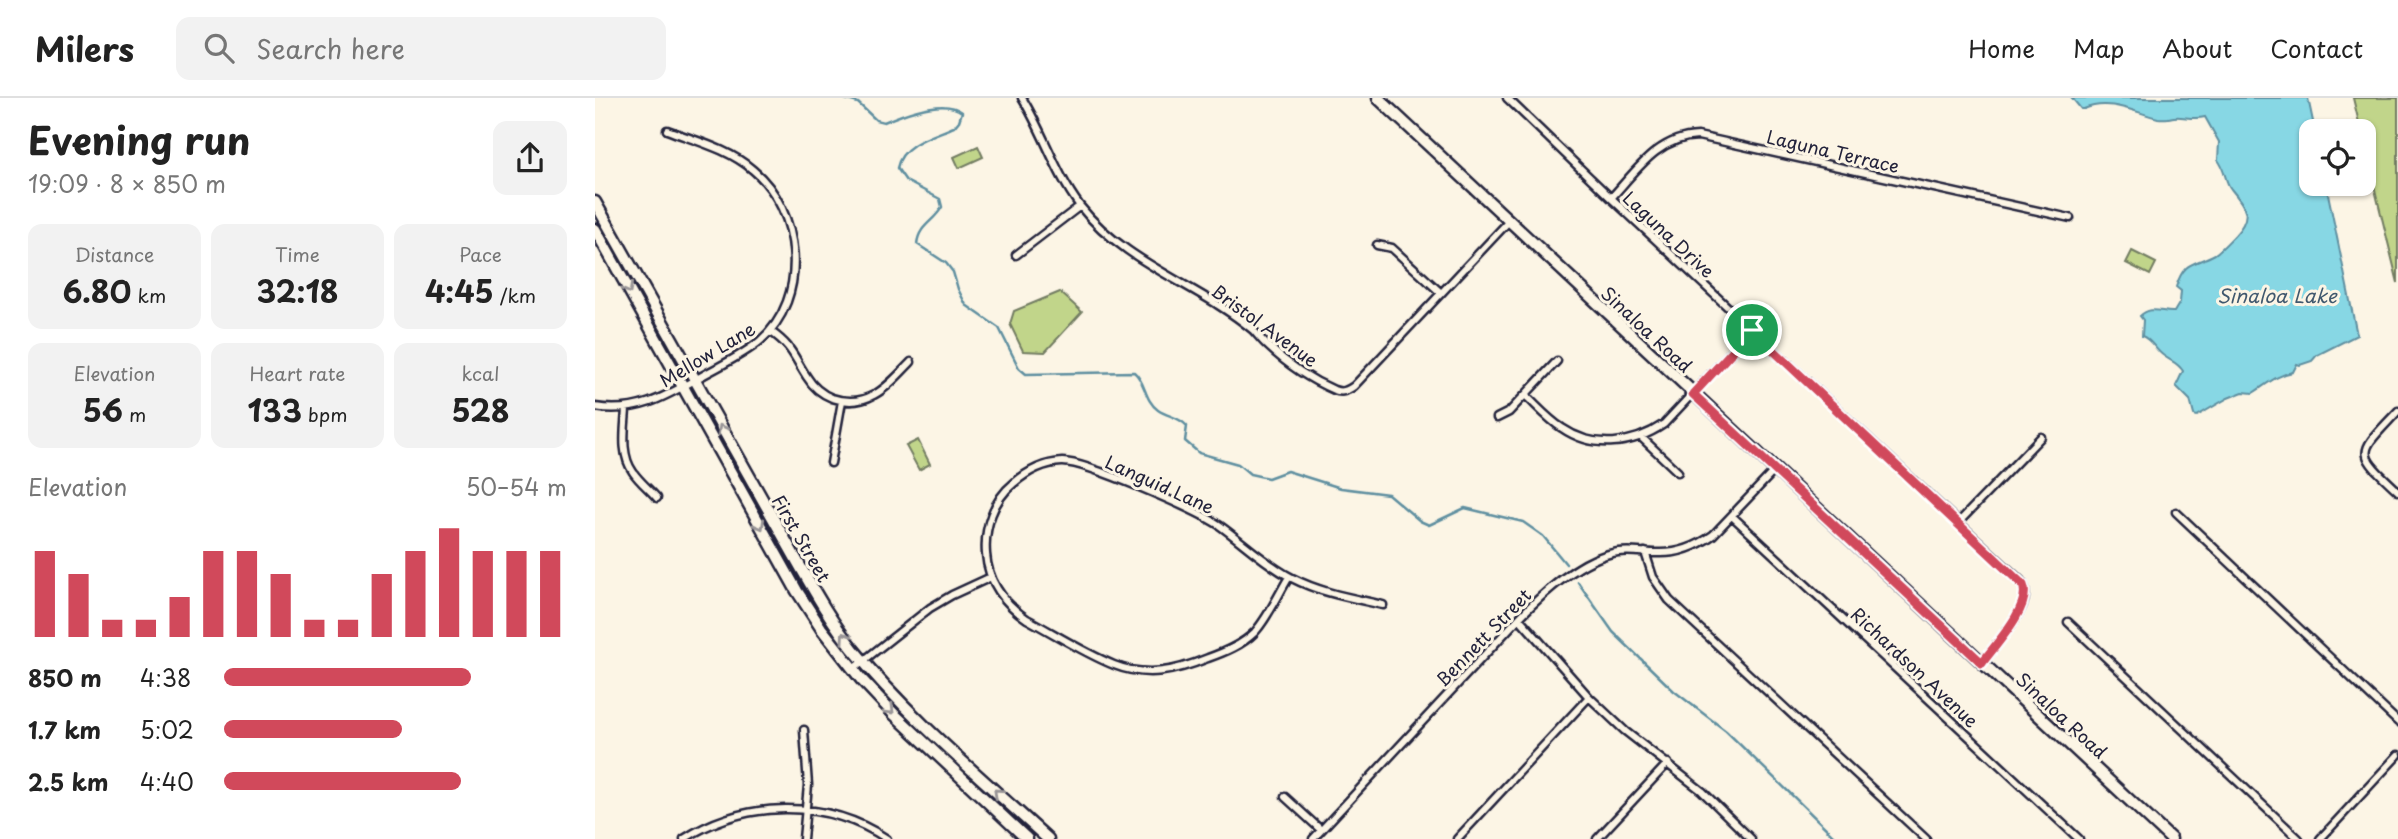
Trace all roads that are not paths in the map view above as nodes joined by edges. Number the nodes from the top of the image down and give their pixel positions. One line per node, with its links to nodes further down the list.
1 (1022, 98): 7 (street, Bristol Avenue)
2 (1378, 98): 9 (main road, Sinaloa Road)
3 (1507, 98): 5 (street, Laguna Drive)
4 (667, 130): 15 (street, Mellow Lane)
5 (1611, 198): 8 (street, Laguna Terrace); 14 (street, Laguna Drive)
6 (595, 202): 18 (main road, First Street)
7 (1080, 206): 12 (street); 13 (street, Bristol Avenue)
8 (2070, 218)
9 (1509, 221): 13 (street, Bristol Avenue); 20 (main road, Sinaloa Road)
10 (595, 229): 19 (main road, First Street, one-way to 19)
11 (1377, 245): 13 (street)
12 (1016, 255)
13 (1441, 293)
14 (1752, 330): 20 (street); 36 (street, Laguna Drive)
15 (770, 331): 18 (street, Mellow Lane); 22 (street)
16 (1557, 361): 21 (street)
17 (911, 362): 22 (street)
18 (695, 380): 19 (street, Mellow Lane); 43 (main road, First Street, one-way to 18)
19 (683, 387): 24 (street, Mellow Lane); 45 (main road, First Street, one-way to 45)
20 (1693, 394): 27 (street); 30 (main road, Sinaloa Road)
21 (1525, 395): 26 (street); 27 (street)
22 (842, 401): 29 (street)
23 (595, 407): 24 (street, Mellow Lane)
24 (626, 409): 33 (street)
25 (2398, 411): 32 (street)
26 (1496, 418)
27 (1641, 437): 31 (street)
28 (2041, 437): 36 (street)
29 (831, 463)
30 (1775, 470): 35 (street, Bennett Street); 44 (main road, Sinaloa Road)
31 (1678, 472)
32 (2398, 491)
33 (656, 498)
34 (2176, 512): 47 (street)
35 (1732, 516): 37 (street, Bennett Street); 65 (street, Richardson Avenue)
36 (1958, 523): 44 (street, Laguna Drive)
37 (1646, 552): 41 (street, Bennett Street); 64 (street)
38 (1289, 576): 39 (street); 39 (street, Languid Lane); 40 (street, Languid Lane)
39 (991, 577): 43 (street)
40 (1383, 605)
41 (1519, 618): 46 (street); 53 (street, Bennett Street)
42 (2068, 622): 66 (street)
43 (863, 661): 45 (street); 60 (main road, First Street, one-way to 43)
44 (1982, 663): 55 (main road, Sinaloa Road)
45 (853, 669): 59 (main road, First Street, one-way to 59)
46 (1589, 697): 50 (street); 62 (street)
47 (2398, 722)
48 (804, 730): 52 (street)
49 (2398, 755): 67 (street)
50 (1668, 763): 54 (street); 63 (street)
51 (1285, 797): 53 (street)
52 (804, 810): 56 (street); 57 (street); 58 (street)
53 (1321, 830): 61 (street, Bennett Street)
54 (1746, 837)
55 (2166, 837)
56 (684, 839)
57 (803, 839)
58 (887, 839)
59 (1027, 839)
60 (1048, 839)
61 (1313, 839)
62 (1457, 839)
63 (1597, 839)
64 (1926, 839)
65 (2079, 839)
66 (2299, 839)
67 (2320, 839)

